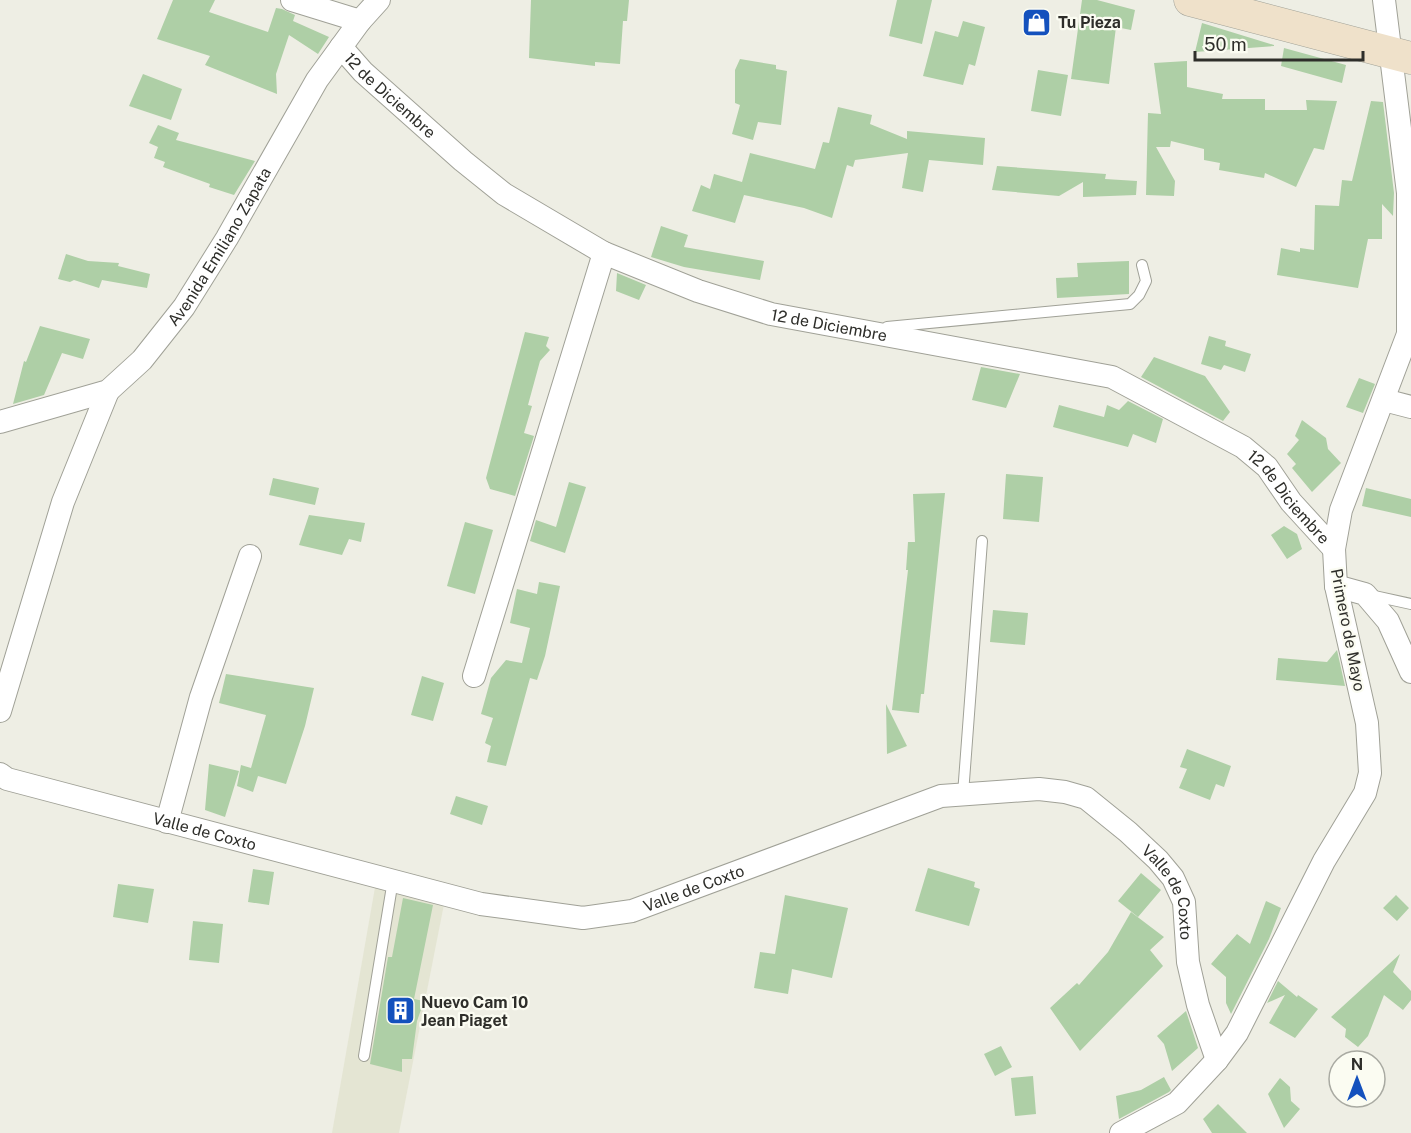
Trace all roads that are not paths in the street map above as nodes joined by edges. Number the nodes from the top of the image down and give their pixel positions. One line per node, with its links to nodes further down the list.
1 (292, 0): 5 (street)
2 (379, 0): 5 (street, Avenida Emiliano Zapata)
3 (1190, 0): 7 (main road)
4 (1384, 0): 7 (street, Primero de Mayo)
5 (360, 21): 6 (street, Avenida Emiliano Zapata)
6 (341, 47): 8 (street, 12 de Diciembre); 11 (street, Avenida Emiliano Zapata)
7 (1400, 54): 12 (street, Primero de Mayo)
8 (604, 253): 10 (street, 12 de Diciembre); 22 (street)
9 (1142, 265): 10 (lane)
10 (856, 328): 16 (street, 12 de Diciembre)
11 (108, 391): 14 (street, Avenida Emiliano Zapata); 23 (street)
12 (1384, 400): 13 (street); 16 (street, Primero de Mayo)
13 (1411, 407)
14 (0, 422)
15 (982, 541): 25 (lane)
16 (1334, 549): 18 (street, Primero de Mayo)
17 (250, 556): 26 (street)
18 (1336, 586): 19 (street); 29 (street, Primero de Mayo)
19 (1365, 594): 20 (lane); 21 (street)
20 (1411, 604)
21 (1411, 672)
22 (474, 676)
23 (0, 711)
24 (0, 774): 26 (street, Valle de Coxto)
25 (963, 794): 27 (street, Valle de Coxto); 29 (street, Valle de Coxto)
26 (167, 822): 27 (street, Valle de Coxto)
27 (393, 880): 28 (lane)
28 (364, 1056)
29 (1217, 1060): 30 (street, Primero de Mayo)
30 (1121, 1133)

